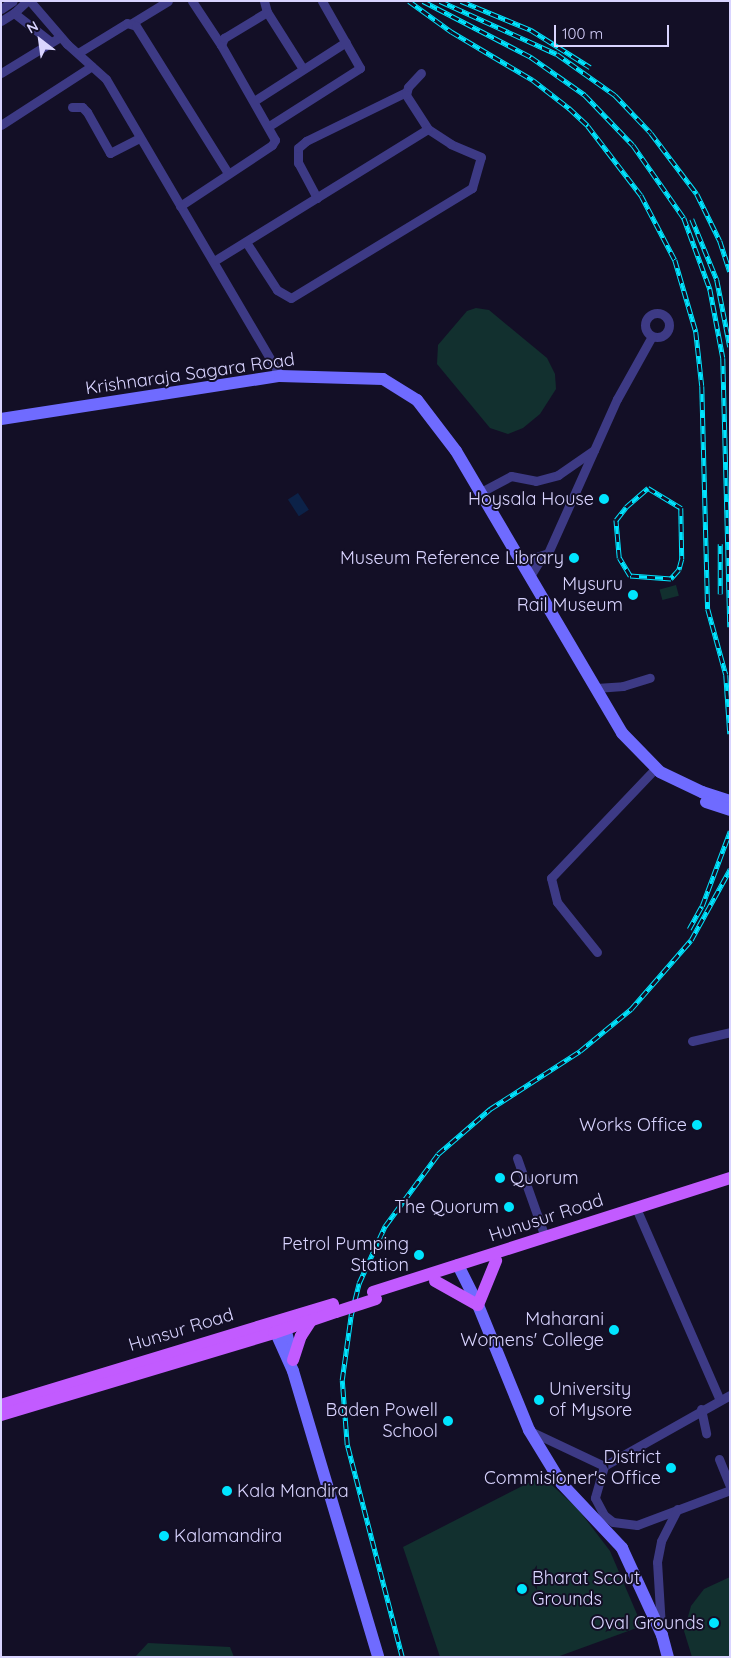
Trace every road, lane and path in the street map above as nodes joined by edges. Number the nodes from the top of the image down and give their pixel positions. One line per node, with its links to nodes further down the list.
1 (13, 1): 7 (street)
2 (28, 1): 9 (street); 12 (street)
3 (168, 1): 11 (street)
4 (192, 1): 15 (street)
5 (264, 1): 8 (street)
6 (322, 1): 14 (street)
7 (1, 9)
8 (267, 12): 15 (street); 18 (street)
9 (14, 13): 10 (street); 13 (street)
10 (1, 21)
11 (132, 23): 16 (street); 28 (street)
12 (60, 37): 13 (street); 16 (street)
13 (51, 42): 19 (street)
14 (346, 42): 18 (street); 25 (street)
15 (221, 45): 22 (street)
16 (78, 54): 17 (street)
17 (92, 66): 24 (street); 27 (street)
18 (303, 69): 22 (street)
19 (1, 73)
20 (421, 73): 21 (street)
21 (406, 92): 26 (street); 29 (street)
22 (254, 101): 25 (street)
23 (72, 107): 27 (street)
24 (1, 125)
25 (270, 126): 28 (street)
26 (428, 129): 29 (street); 31 (street)
27 (139, 138): 30 (street)
28 (228, 173): 30 (street)
29 (317, 198): 31 (street)
30 (180, 206): 32 (street)
31 (246, 242): 32 (street)
32 (214, 261): 34 (street)
33 (652, 336): 37 (street)
34 (280, 376): 35 (main road, Krishnaraja Sagara Road); 36 (main road, Krishnaraja Sagara Road)
35 (1, 419)
36 (446, 442): 38 (main road, Krishnaraja Sagara Road); 40 (main road, Krishnaraja Sagara Road)
37 (594, 450): 38 (street); 39 (street)
38 (481, 492): 40 (main road, Krishnaraja Sagara Road)
39 (542, 557): 40 (street); 41 (street)
40 (519, 563): 41 (main road, Krishnaraja Sagara Road)
41 (527, 577): 43 (main road, Krishnaraja Sagara Road); 44 (main road, Krishnaraja Sagara Road)
42 (650, 678): 43 (street)
43 (596, 688): 45 (main road, Krishnaraja Sagara Road)
44 (651, 773): 46 (main road, Krishnaraja Sagara Road); 47 (street)
45 (730, 801)
46 (730, 810)
47 (597, 952)
48 (730, 1032): 49 (street)
49 (692, 1040)
50 (517, 1158): 54 (street)
51 (730, 1178): 53 (main road, Hunusur Road)
52 (730, 1185): 53 (main road, Hunsur Road)
53 (638, 1211): 54 (main road, Hunusur Road); 55 (main road, Hunsur Road); 65 (street)
54 (545, 1237): 56 (main road, Hunusur Road)
55 (496, 1261): 56 (main road, Hunsur Road); 59 (main road)
56 (460, 1269): 57 (main road, Hunsur Road); 58 (main road, Hunusur Road); 59 (main road)
57 (435, 1281): 58 (main road, Hunsur Road); 59 (main road)
58 (375, 1295): 60 (main road, Hunsur Road)
59 (478, 1305): 69 (main road)
60 (334, 1308): 61 (main road); 62 (main road, Hunsur Road)
61 (312, 1319): 62 (main road); 63 (main road)
62 (278, 1325): 63 (main road); 66 (main road, Hunsur Road); 68 (main road)
63 (293, 1366): 78 (main road)
64 (730, 1395): 65 (street)
65 (719, 1398): 67 (street)
66 (1, 1405)
67 (701, 1409): 70 (street); 72 (street)
68 (1, 1415)
69 (528, 1430): 72 (street); 76 (main road)
70 (706, 1433)
71 (719, 1459): 73 (street)
72 (604, 1466): 76 (street)
73 (730, 1486)
74 (730, 1490): 75 (street)
75 (677, 1510): 76 (street); 77 (street)
76 (601, 1518): 77 (main road)
77 (662, 1635): 79 (main road)
78 (378, 1657)
79 (668, 1657)

